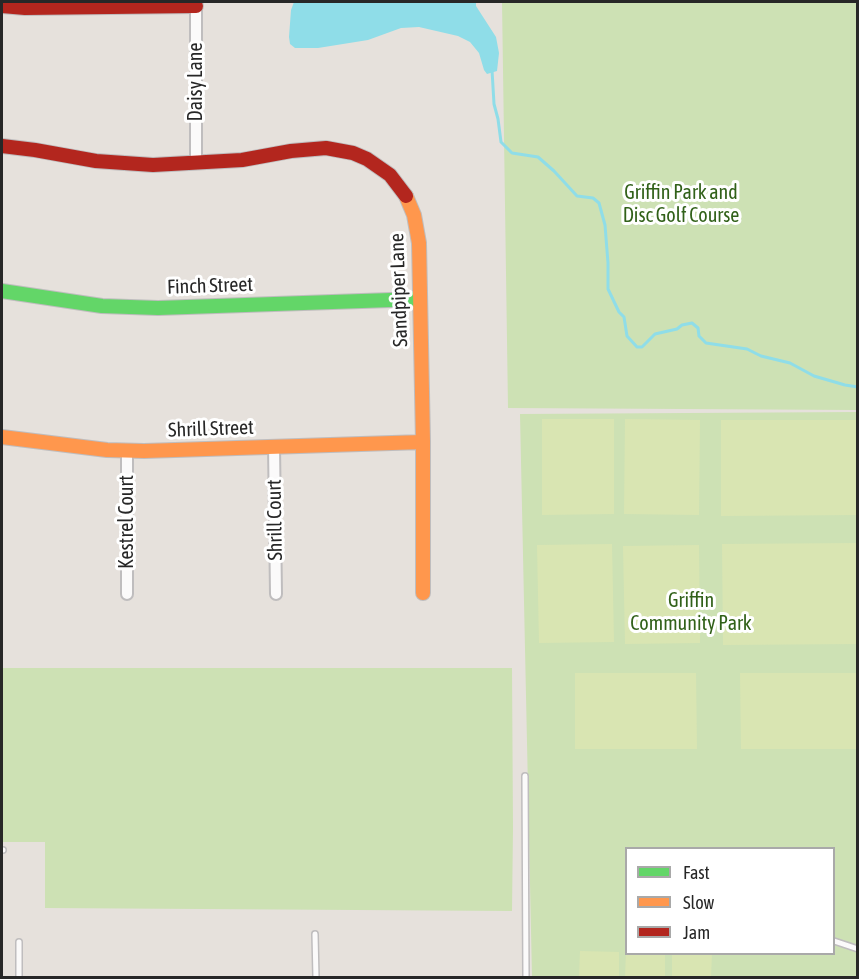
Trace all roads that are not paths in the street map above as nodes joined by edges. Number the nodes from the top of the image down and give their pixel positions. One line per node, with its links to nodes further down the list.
1 (196, 4): 2 (street); 4 (street, Daisy Lane)
2 (2, 6)
3 (2, 146): 4 (street, Sandpiper Lane)
4 (196, 164): 6 (street, Sandpiper Lane)
5 (2, 291): 6 (street, Finch Street)
6 (420, 299): 8 (street, Sandpiper Lane)
7 (2, 437): 10 (street, Shrill Street)
8 (423, 442): 9 (street, Shrill Street); 11 (street, Sandpiper Lane)
9 (274, 446): 10 (street, Shrill Street); 13 (street, Shrill Court)
10 (128, 450): 12 (street, Kestrel Court)
11 (423, 593)
12 (128, 594)
13 (276, 594)
14 (525, 776): 21 (lane)
15 (315, 934): 20 (lane)
16 (835, 941): 18 (lane)
17 (19, 942): 19 (lane)
18 (858, 949)
19 (19, 978)
20 (316, 978)
21 (526, 978)

